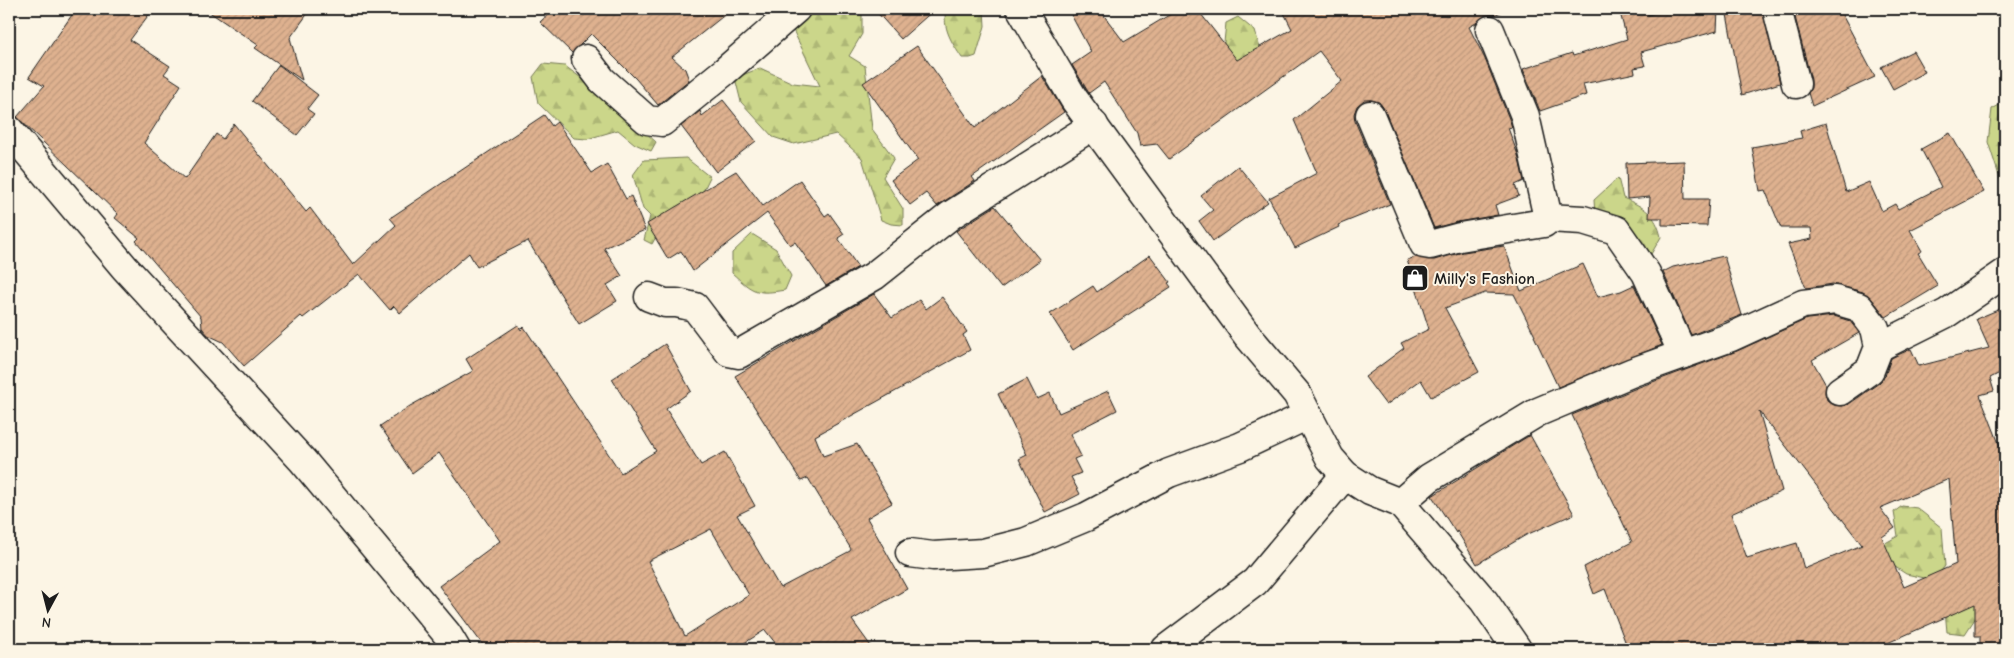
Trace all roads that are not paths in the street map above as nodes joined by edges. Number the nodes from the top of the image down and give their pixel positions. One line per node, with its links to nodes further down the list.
1 (796, 9): 5 (street)
2 (1021, 9): 8 (street)
3 (1777, 9): 6 (street)
4 (1490, 30): 10 (street)
5 (586, 59)
6 (1796, 84)
7 (1370, 115): 10 (street)
8 (1094, 125): 12 (street); 16 (street)
9 (9, 130): 20 (street)
10 (1548, 218): 14 (street)
11 (2005, 273): 13 (street)
12 (649, 297)
13 (1879, 347): 14 (street); 15 (street)
14 (1683, 354): 18 (street)
15 (1840, 391)
16 (1308, 416): 17 (street); 19 (street)
17 (1345, 475): 18 (street); 21 (street)
18 (1400, 503): 22 (street)
19 (910, 553)
20 (456, 649)
21 (1166, 649)
22 (1517, 649)

